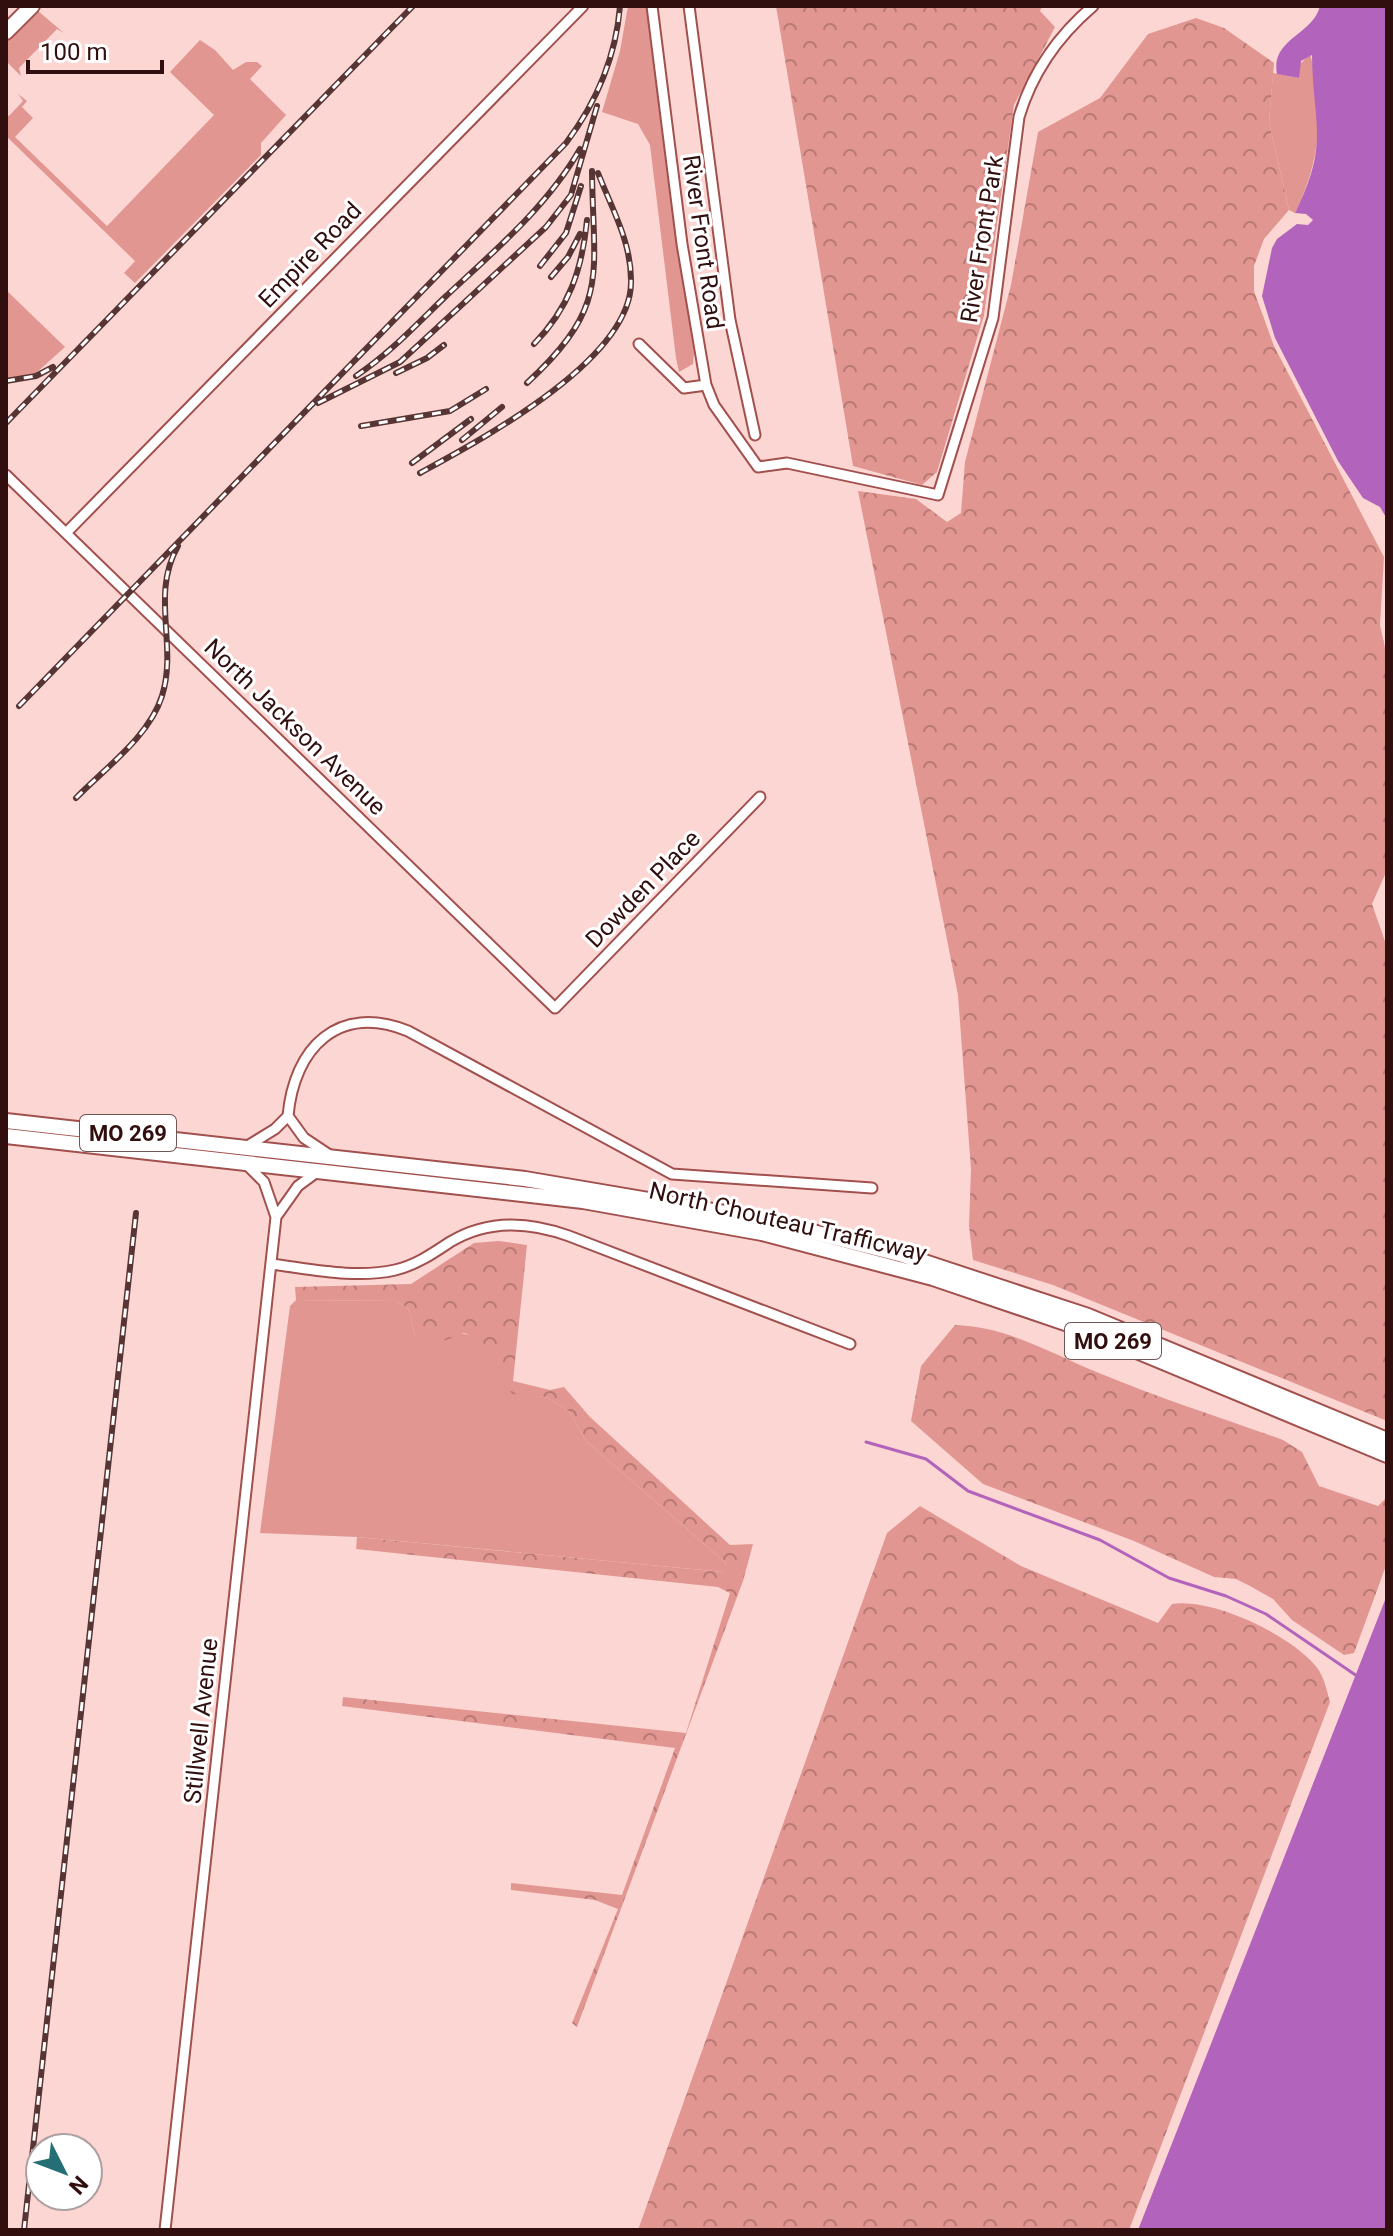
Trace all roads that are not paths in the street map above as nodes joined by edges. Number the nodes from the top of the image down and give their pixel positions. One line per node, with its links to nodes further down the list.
1 (32, 6): 6 (main road)
2 (583, 6): 12 (street, Empire Road)
3 (652, 6): 8 (street, River Front Road)
4 (689, 6): 9 (street, River Front Road)
5 (1093, 6): 10 (street, River Front Park)
6 (6, 32)
7 (639, 344): 8 (street)
8 (706, 385): 10 (street, River Front Road)
9 (755, 435)
10 (758, 467)
11 (6, 475): 12 (street, North Jackson Avenue)
12 (66, 533): 14 (street, North Jackson Avenue)
13 (760, 797): 14 (street, Dowden Place)
14 (555, 1008)
15 (288, 1116): 18 (street); 19 (street); 22 (street, North Chouteau Trafficway)
16 (6, 1121): 18 (main road, North Chouteau Trafficway / MO 269)
17 (6, 1136): 20 (main road, North Chouteau Trafficway / MO 269)
18 (249, 1145): 19 (main road, North Chouteau Trafficway / MO 269)
19 (330, 1156): 24 (main road, North Chouteau Trafficway / MO 269)
20 (247, 1164): 21 (main road, North Chouteau Trafficway / MO 269); 23 (street, Stillwell Avenue)
21 (317, 1172): 23 (street); 24 (main road, North Chouteau Trafficway / MO 269)
22 (872, 1188)
23 (276, 1217): 25 (street, Stillwell Avenue)
24 (832, 1243): 27 (main road, North Chouteau Trafficway / MO 269); 28 (main road, North Chouteau Trafficway / MO 269)
25 (271, 1264): 26 (street); 29 (street, Stillwell Avenue)
26 (850, 1344)
27 (1387, 1440)
28 (1387, 1455)
29 (165, 2230)

